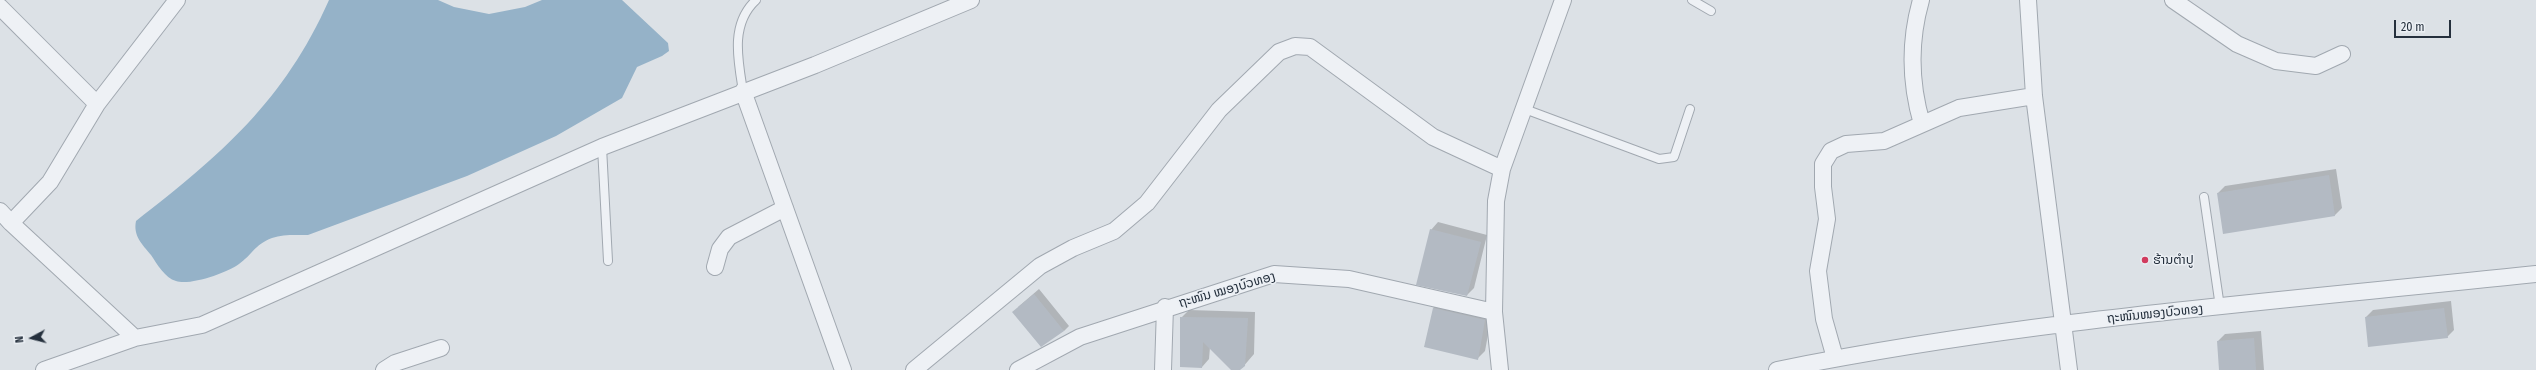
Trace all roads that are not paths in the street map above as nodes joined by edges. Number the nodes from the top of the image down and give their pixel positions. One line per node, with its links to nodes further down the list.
1 (177, 0): 14 (street)
2 (756, 0): 12 (lane)
3 (971, 0): 12 (street)
4 (1564, 0): 15 (street)
5 (1692, 0): 10 (lane)
6 (1921, 0): 17 (street)
7 (2028, 0): 13 (street)
8 (2173, 0): 11 (street)
9 (0, 7): 14 (street)
10 (1712, 11)
11 (2342, 54)
12 (743, 91): 18 (street); 21 (street)
13 (2034, 96): 17 (street); 30 (street)
14 (97, 104): 23 (street)
15 (1522, 108): 16 (lane); 19 (street)
16 (1690, 109)
17 (1922, 124): 33 (street)
18 (602, 147): 24 (lane); 31 (street)
19 (1502, 169): 29 (street); 37 (street)
20 (2204, 197): 27 (lane)
21 (786, 208): 25 (street); 36 (street)
22 (0, 211): 23 (street)
23 (11, 223): 31 (street)
24 (608, 261)
25 (715, 267)
26 (2536, 274): 27 (street, ຖະໜົນໜອງບົວທອງ)
27 (2220, 307): 30 (street, ຖະໜົນໜອງບົວທອງ)
28 (1165, 308): 29 (street, ຖະໜົນ ໝອງບົວທອງ); 38 (street, ຖະໜົນ ໝອງບົວທອງ); 39 (street)
29 (1494, 312): 40 (street)
30 (2062, 323): 33 (street, ຖະໜົນໜອງບົວທອງ); 42 (street)
31 (135, 338): 34 (street)
32 (441, 348): 35 (street)
33 (1835, 358): 41 (street, ຖະໜົນໜອງບົວທອງ)
34 (44, 370)
35 (384, 370)
36 (843, 370)
37 (914, 370)
38 (1018, 370)
39 (1164, 370)
40 (1500, 370)
41 (1777, 370)
42 (2069, 370)

